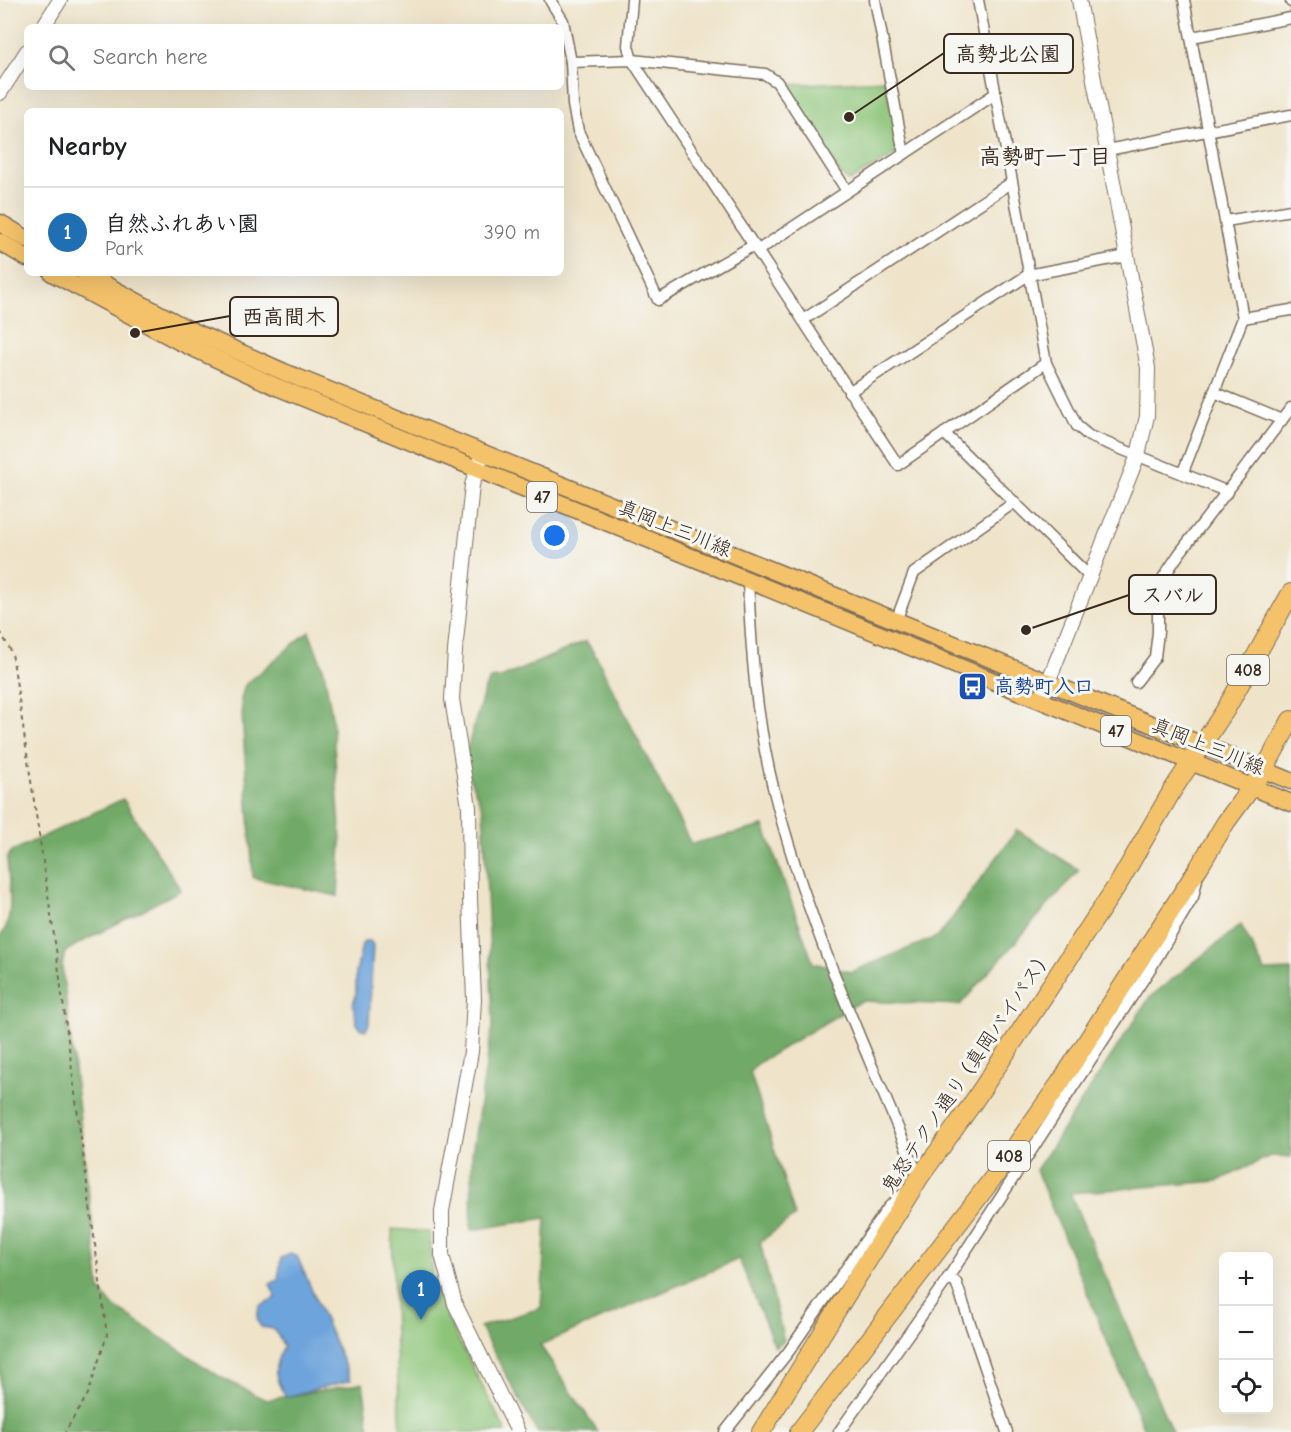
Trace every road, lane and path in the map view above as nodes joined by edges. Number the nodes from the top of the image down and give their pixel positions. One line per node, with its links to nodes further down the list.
1 (60, 0): 9 (street)
2 (550, 0): 10 (street)
3 (632, 0): 14 (street)
4 (875, 0): 21 (street)
5 (978, 0): 17 (street)
6 (1079, 0): 20 (street)
7 (1184, 0): 12 (street)
8 (1291, 18): 12 (street)
9 (45, 24)
10 (564, 24)
11 (564, 26): 15 (street)
12 (1192, 37): 19 (street)
13 (24, 56): 16 (street)
14 (632, 60): 15 (street); 23 (street); 29 (street)
15 (571, 62): 29 (street)
16 (0, 93)
17 (995, 94): 21 (street); 22 (street)
18 (1291, 115): 19 (street)
19 (1209, 130): 20 (street); 25 (street)
20 (1107, 150): 31 (street)
21 (904, 154): 23 (street)
22 (1011, 183): 32 (street); 37 (street)
23 (848, 191): 29 (street)
24 (1291, 210): 25 (street)
25 (1226, 221): 36 (street)
26 (0, 223): 27 (main road)
27 (24, 237)
28 (0, 242): 30 (main road)
29 (756, 248): 37 (street)
30 (24, 256)
31 (1127, 256): 32 (street); 45 (street)
32 (1028, 275): 38 (street); 39 (street)
33 (57, 276): 46 (main road, 真岡上三川線 / 47)
34 (90, 276): 44 (main road, 真岡上三川線 / 47)
35 (1291, 310): 36 (street)
36 (1243, 318): 40 (street)
37 (803, 320): 39 (street)
38 (1046, 363): 43 (street); 45 (street)
39 (849, 392): 43 (street)
40 (1214, 392): 42 (street); 47 (street)
41 (1291, 408): 42 (street)
42 (1282, 420): 48 (street)
43 (944, 433): 49 (street)
44 (483, 454): 46 (street); 53 (main road, 真岡上三川線 / 47)
45 (1138, 455): 47 (street); 50 (street)
46 (477, 470): 51 (main road, 真岡上三川線 / 47); 69 (street)
47 (1183, 472): 48 (street)
48 (1228, 492): 56 (street)
49 (1015, 502): 50 (street); 53 (street)
50 (1090, 577): 55 (street)
51 (748, 580): 57 (main road, 真岡上三川線 / 47); 66 (street)
52 (1291, 592): 59 (highway, 408)
53 (896, 621): 55 (main road, 真岡上三川線 / 47)
54 (0, 631): 68 (path)
55 (1048, 682): 57 (street); 59 (main road, 真岡上三川線 / 47)
56 (1136, 682)
57 (1041, 700): 60 (main road, 真岡上三川線 / 47)
58 (1291, 720): 61 (highway, 408)
59 (1202, 746): 60 (highway, 鬼怒テクノ通り (真岡バイパス) / 408); 61 (main road, 真岡上三川線 / 47)
60 (1191, 763): 63 (main road, 真岡上三川線 / 47); 66 (highway, 鬼怒テクノ通り (真岡バイパス) / 408)
61 (1264, 770): 62 (main road, 真岡上三川線 / 47); 63 (highway, 408)
62 (1291, 781)
63 (1252, 786): 64 (main road, 真岡上三川線 / 47); 65 (highway, 408)
64 (1291, 802)
65 (1199, 867): 67 (street); 72 (highway, 408)
66 (919, 1178): 70 (street); 71 (highway, 鬼怒テクノ通り (真岡バイパス) / 408)
67 (948, 1278): 73 (street); 74 (street)
68 (65, 1432)
69 (518, 1432)
70 (725, 1432)
71 (761, 1432)
72 (800, 1432)
73 (839, 1432)
74 (1007, 1432)

